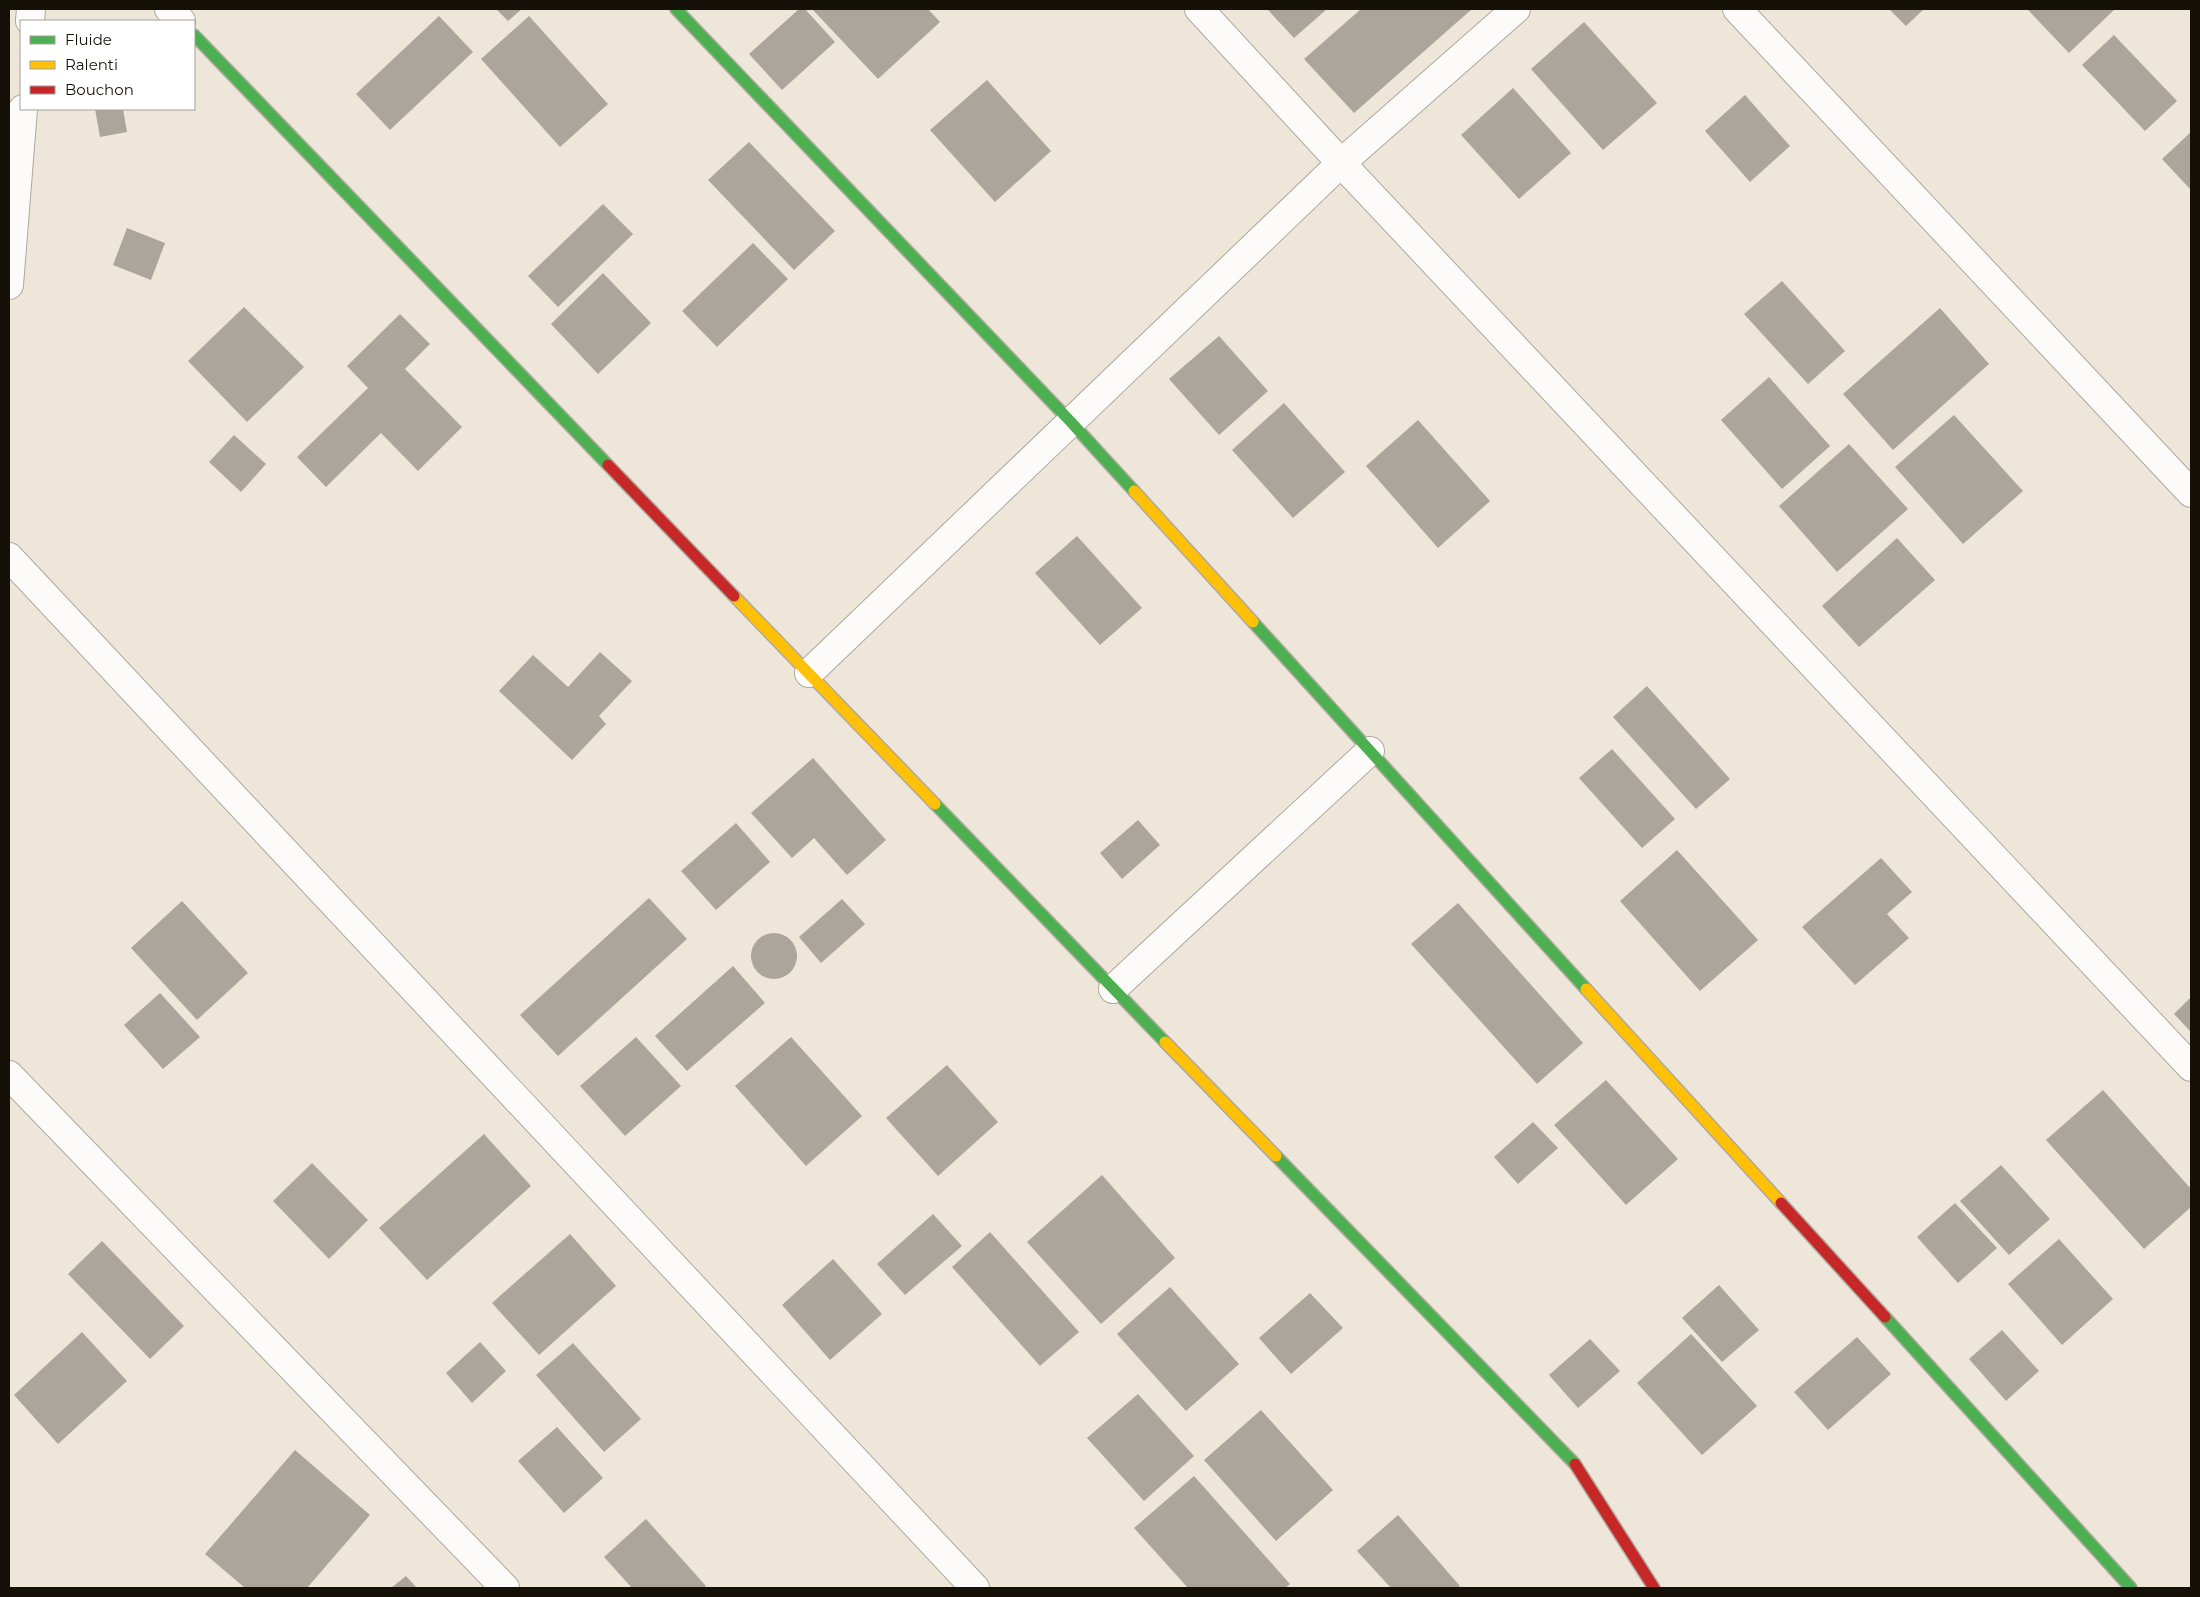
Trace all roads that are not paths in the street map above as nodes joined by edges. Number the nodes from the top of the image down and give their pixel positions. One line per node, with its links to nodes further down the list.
1 (169, 9): 6 (street)
2 (676, 9): 11 (street)
3 (1199, 9): 9 (street)
4 (1516, 9): 9 (street)
5 (1737, 9): 12 (street)
6 (180, 20)
7 (195, 36): 14 (street)
8 (23, 110): 10 (street)
9 (1340, 163): 11 (street); 17 (street)
10 (9, 284)
11 (1070, 421): 14 (street); 15 (street)
12 (2191, 493)
13 (9, 557): 19 (street)
14 (809, 673): 16 (street)
15 (1370, 751): 16 (street); 22 (street)
16 (1113, 989): 21 (street)
17 (2191, 1067)
18 (9, 1075): 20 (street)
19 (967, 1586)
20 (505, 1588)
21 (1654, 1588)
22 (2131, 1588)

